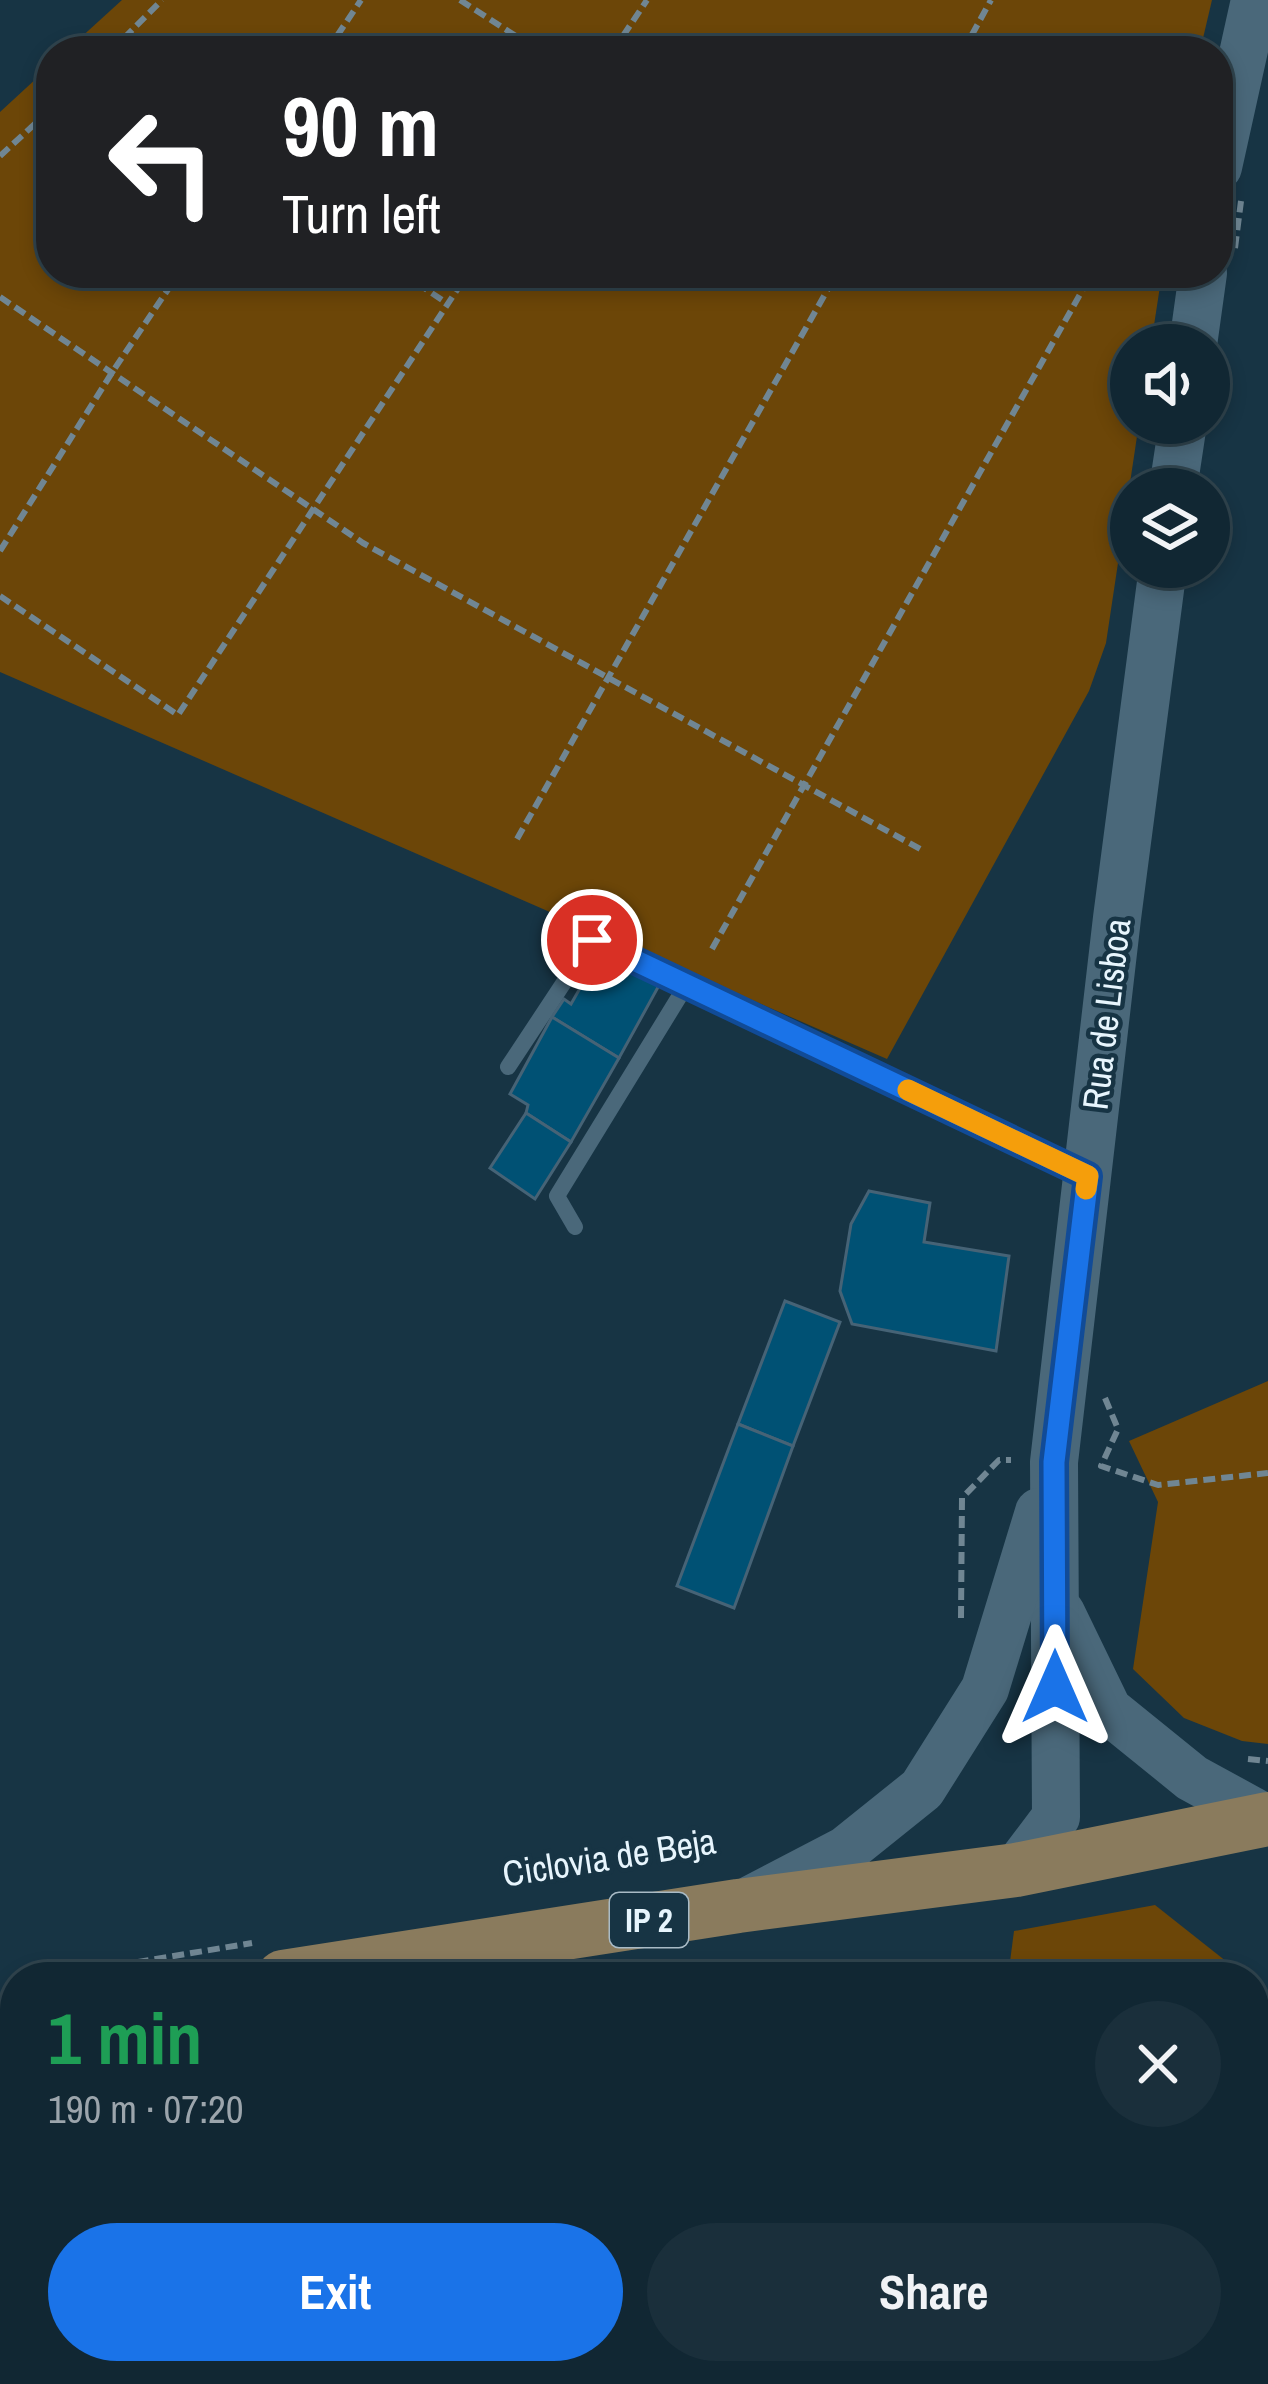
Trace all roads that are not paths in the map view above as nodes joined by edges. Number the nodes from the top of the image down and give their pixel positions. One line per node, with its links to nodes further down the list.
1 (1255, 0): 2 (main road)
2 (1233, 99)
3 (1201, 288): 4 (main road)
4 (1196, 324)
5 (1159, 588): 8 (main road, Rua de Lisboa)
6 (687, 984): 7 (lane); 8 (lane); 9 (lane)
7 (508, 1067)
8 (1088, 1176): 10 (main road, Rua de Lisboa)
9 (574, 1227)
10 (1077, 1464): 11 (main road, Rua de Lisboa); 14 (main road, Rua de Lisboa)
11 (1055, 1601): 12 (main road, Rua de Lisboa); 13 (main road, Rua de Lisboa)
12 (1268, 1819): 13 (main road, IP 2)
13 (1016, 1870): 14 (main road, IP 2)
14 (738, 1906): 15 (main road, IP 2)
15 (270, 1960)

